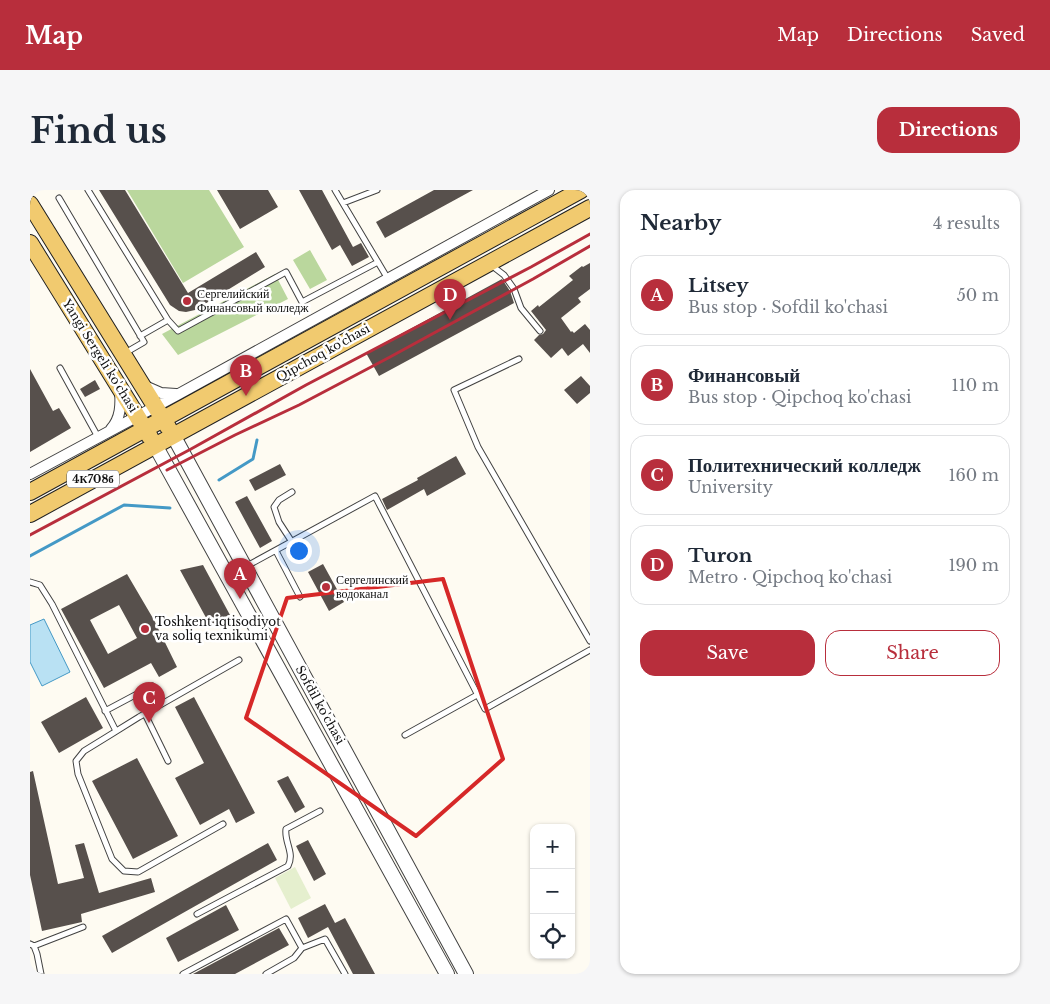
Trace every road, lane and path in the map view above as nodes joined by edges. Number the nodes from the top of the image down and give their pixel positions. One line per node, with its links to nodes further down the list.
1 (88, 190): 15 (lane)
2 (335, 190): 7 (lane)
3 (377, 190): 7 (lane)
4 (549, 190): 13 (street, Qipchoq ko'chasi)
5 (581, 190): 14 (main road, Qipchoq ko'chasi)
6 (59, 198): 18 (lane)
7 (343, 203): 11 (lane)
8 (30, 204): 19 (main road, Yangi Sergeli ko'chasi)
9 (590, 208): 12 (main road, Qipchoq ko'chasi)
10 (31, 246): 23 (main road, Yangi Sergeli ko'chasi)
11 (378, 262): 13 (lane); 15 (lane)
12 (489, 263): 16 (main road, Qipchoq ko'chasi); 17 (lane)
13 (388, 279): 24 (street, Qipchoq ko'chasi)
14 (367, 307): 16 (main road); 25 (main road, Qipchoq ko'chasi)
15 (168, 320): 18 (lane)
16 (376, 324): 28 (main road, Qipchoq ko'chasi)
17 (540, 332)
18 (140, 336): 19 (lane)
19 (123, 355): 22 (main road, Yangi Sergeli ko'chasi)
20 (519, 359): 42 (lane)
21 (60, 368): 29 (lane)
22 (137, 377): 24 (street); 25 (main road, Yangi Sergeli ko'chasi)
23 (119, 387): 26 (main road, Yangi Sergeli ko'chasi); 27 (street)
24 (177, 394): 25 (street, Qipchoq ko'chasi)
25 (159, 413): 26 (main road, Qipchoq ko'chasi); 28 (main road, Yangi Sergeli ko'chasi); 30 (main road)
26 (141, 423): 27 (street, Qipchoq ko'chasi); 30 (main road, Yangi Sergeli ko'chasi); 34 (main road, Qipchoq ko'chasi)
27 (109, 431): 29 (street, Qipchoq ko'chasi)
28 (173, 435): 30 (main road, Qipchoq ko'chasi); 32 (street, Sofdil ko'chasi)
29 (99, 437): 31 (street, Qipchoq ko'chasi)
30 (155, 445): 33 (street, Sofdil ko'chasi); 36 (main road, Qipchoq ko'chasi / 4К708б)
31 (30, 474)
32 (196, 478): 33 (street); 39 (street, Sofdil ko'chasi)
33 (178, 488): 53 (street, Sofdil ko'chasi)
34 (30, 492)
35 (292, 492): 37 (lane)
36 (30, 514)
37 (292, 542): 38 (lane); 46 (lane)
38 (276, 551): 39 (lane); 41 (lane)
39 (245, 567): 52 (street, Sofdil ko'chasi)
40 (30, 582): 47 (lane)
41 (300, 597)
42 (590, 641)
43 (590, 650): 46 (lane)
44 (239, 660): 48 (lane)
45 (152, 686): 47 (lane)
46 (477, 695): 50 (lane)
47 (105, 711): 49 (lane)
48 (145, 714): 49 (lane); 51 (lane)
49 (116, 731): 55 (lane)
50 (404, 735)
51 (168, 761)
52 (350, 761): 53 (street); 65 (street, Sofdil ko'chasi)
53 (334, 770): 64 (street, Sofdil ko'chasi)
54 (320, 811): 56 (lane)
55 (223, 824)
56 (197, 914)
57 (83, 927): 58 (lane)
58 (32, 945): 60 (lane)
59 (302, 948): 61 (lane); 62 (lane); 63 (lane)
60 (41, 974)
61 (184, 974)
62 (266, 974)
63 (345, 974)
64 (447, 974)
65 (466, 974)

